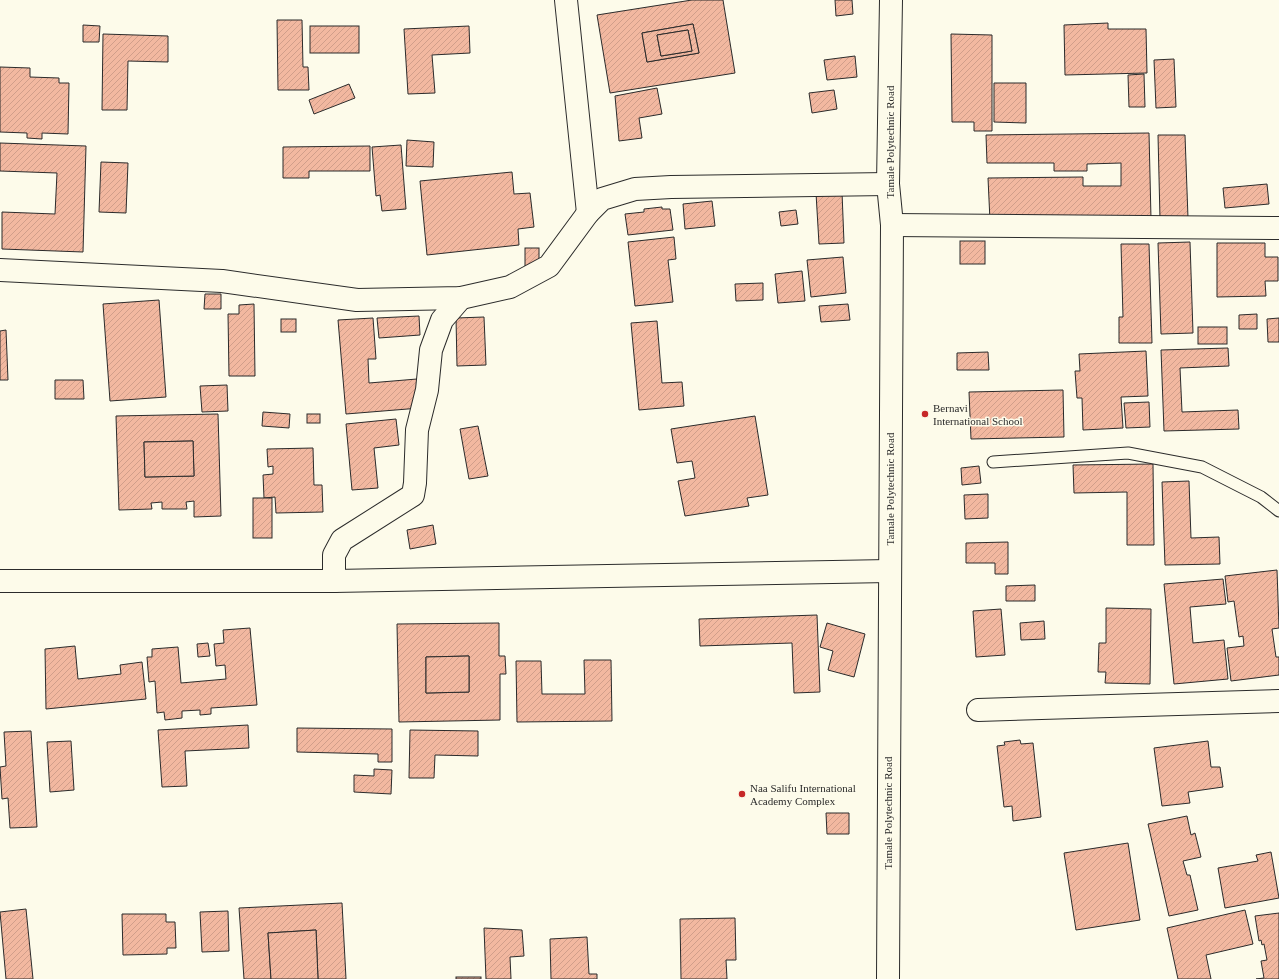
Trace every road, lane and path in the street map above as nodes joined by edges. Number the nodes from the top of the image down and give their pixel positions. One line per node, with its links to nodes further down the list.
1 (566, 0): 4 (street)
2 (891, 0): 3 (street, Tamale Polytechnic Road)
3 (888, 184): 4 (street); 5 (street, Tamale Polytechnic Road)
4 (588, 213): 8 (street)
5 (892, 225): 6 (street); 11 (street, Tamale Polytechnic Road)
6 (1279, 228)
7 (0, 270): 8 (street)
8 (460, 298): 13 (street)
9 (993, 462): 10 (lane)
10 (1279, 512)
11 (889, 570): 13 (street); 16 (street, Tamale Polytechnic Road)
12 (0, 581): 13 (street)
13 (334, 581)
14 (1279, 701): 15 (street)
15 (978, 710)
16 (888, 979)

